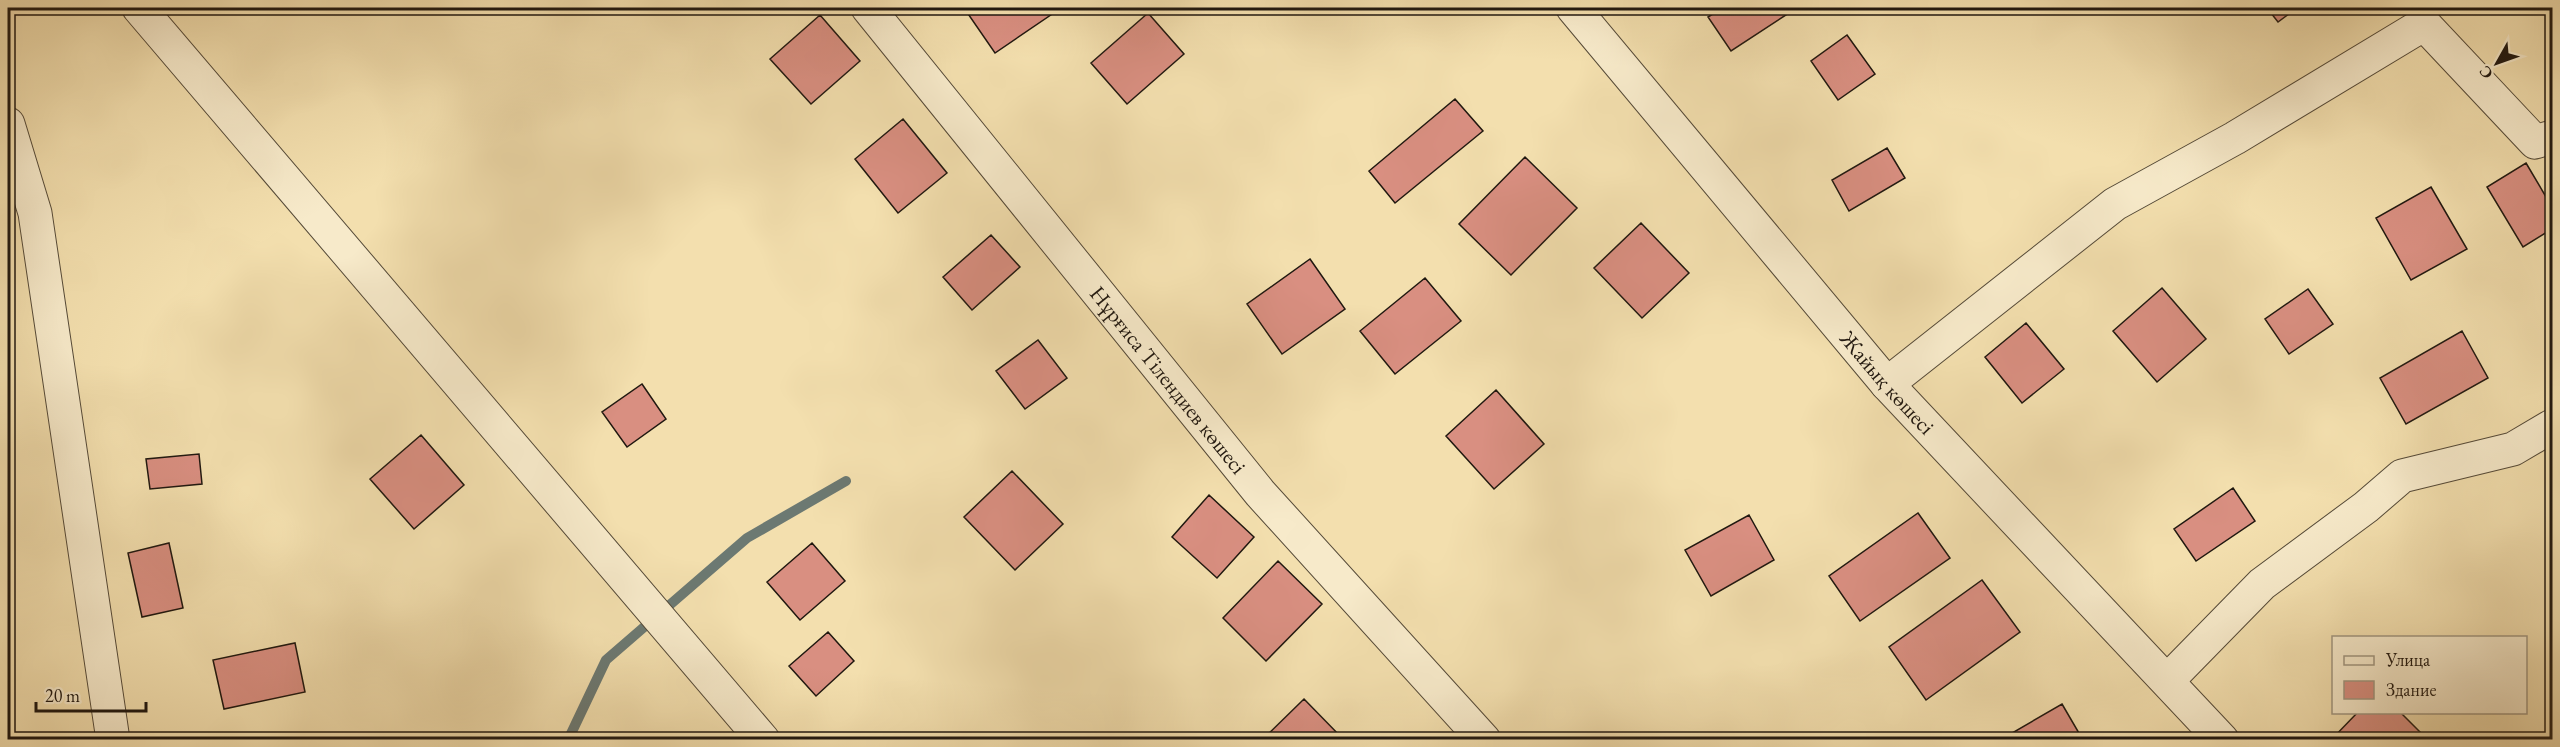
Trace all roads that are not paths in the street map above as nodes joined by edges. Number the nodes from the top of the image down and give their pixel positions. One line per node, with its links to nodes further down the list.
1 (139, 8): 11 (street)
2 (868, 8): 12 (street, Нұрғиса Тілендиев көшесі)
3 (1574, 8): 7 (street, Жайық көшесі)
4 (2416, 16): 6 (street); 7 (street)
5 (8, 124): 10 (street)
6 (2547, 147)
7 (1887, 384): 9 (street, Жайық көшесі)
8 (2553, 426): 9 (street)
9 (2168, 680): 13 (street, Жайық көшесі)
10 (113, 740)
11 (763, 740)
12 (1484, 740)
13 (2222, 740)

